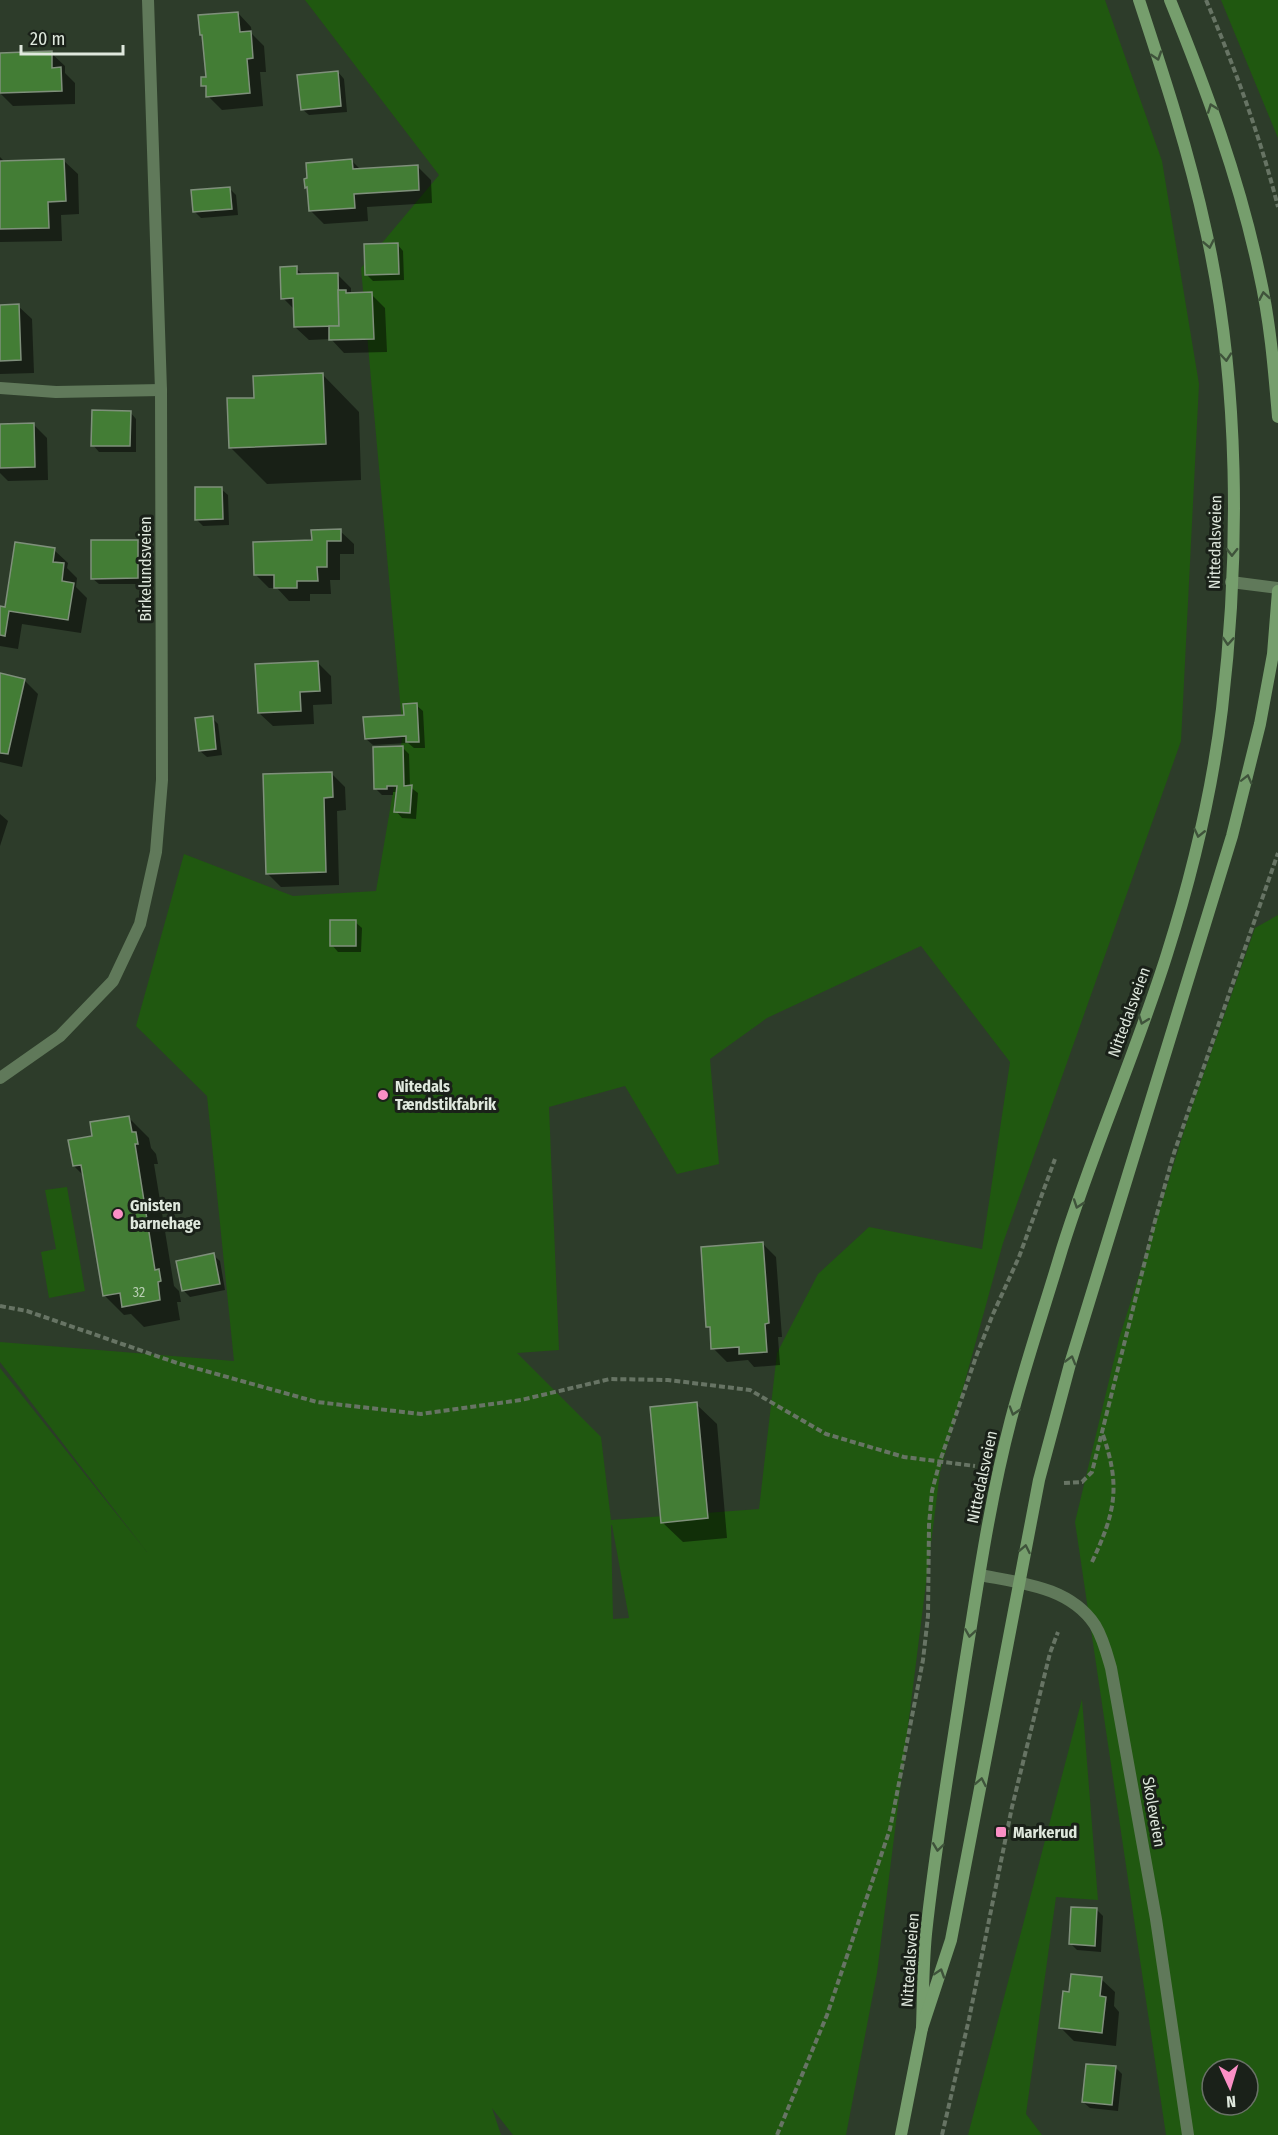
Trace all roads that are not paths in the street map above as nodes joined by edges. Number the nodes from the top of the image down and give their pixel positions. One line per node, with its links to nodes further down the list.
1 (148, 0): 5 (street, Birkelundsveien)
2 (1139, 0): 7 (main road, Nittedalsveien, one-way to 7)
3 (1170, 0): 6 (main road, one-way to 3)
4 (0, 388): 5 (street)
5 (161, 390): 9 (street, Birkelundsveien)
6 (1278, 417)
7 (1231, 582): 8 (street); 10 (main road, Nittedalsveien, one-way to 10)
8 (1278, 589): 11 (main road, Nittedalsveien, one-way to 8)
9 (0, 1078)
10 (980, 1575): 11 (street, Skoleveien); 12 (main road, Nittedalsveien, one-way to 12)
11 (1018, 1583): 12 (main road, Nittedalsveien, one-way to 11); 14 (street, Skoleveien)
12 (922, 2028): 13 (main road, Nittedalsveien)
13 (901, 2135)
14 (1188, 2135)

